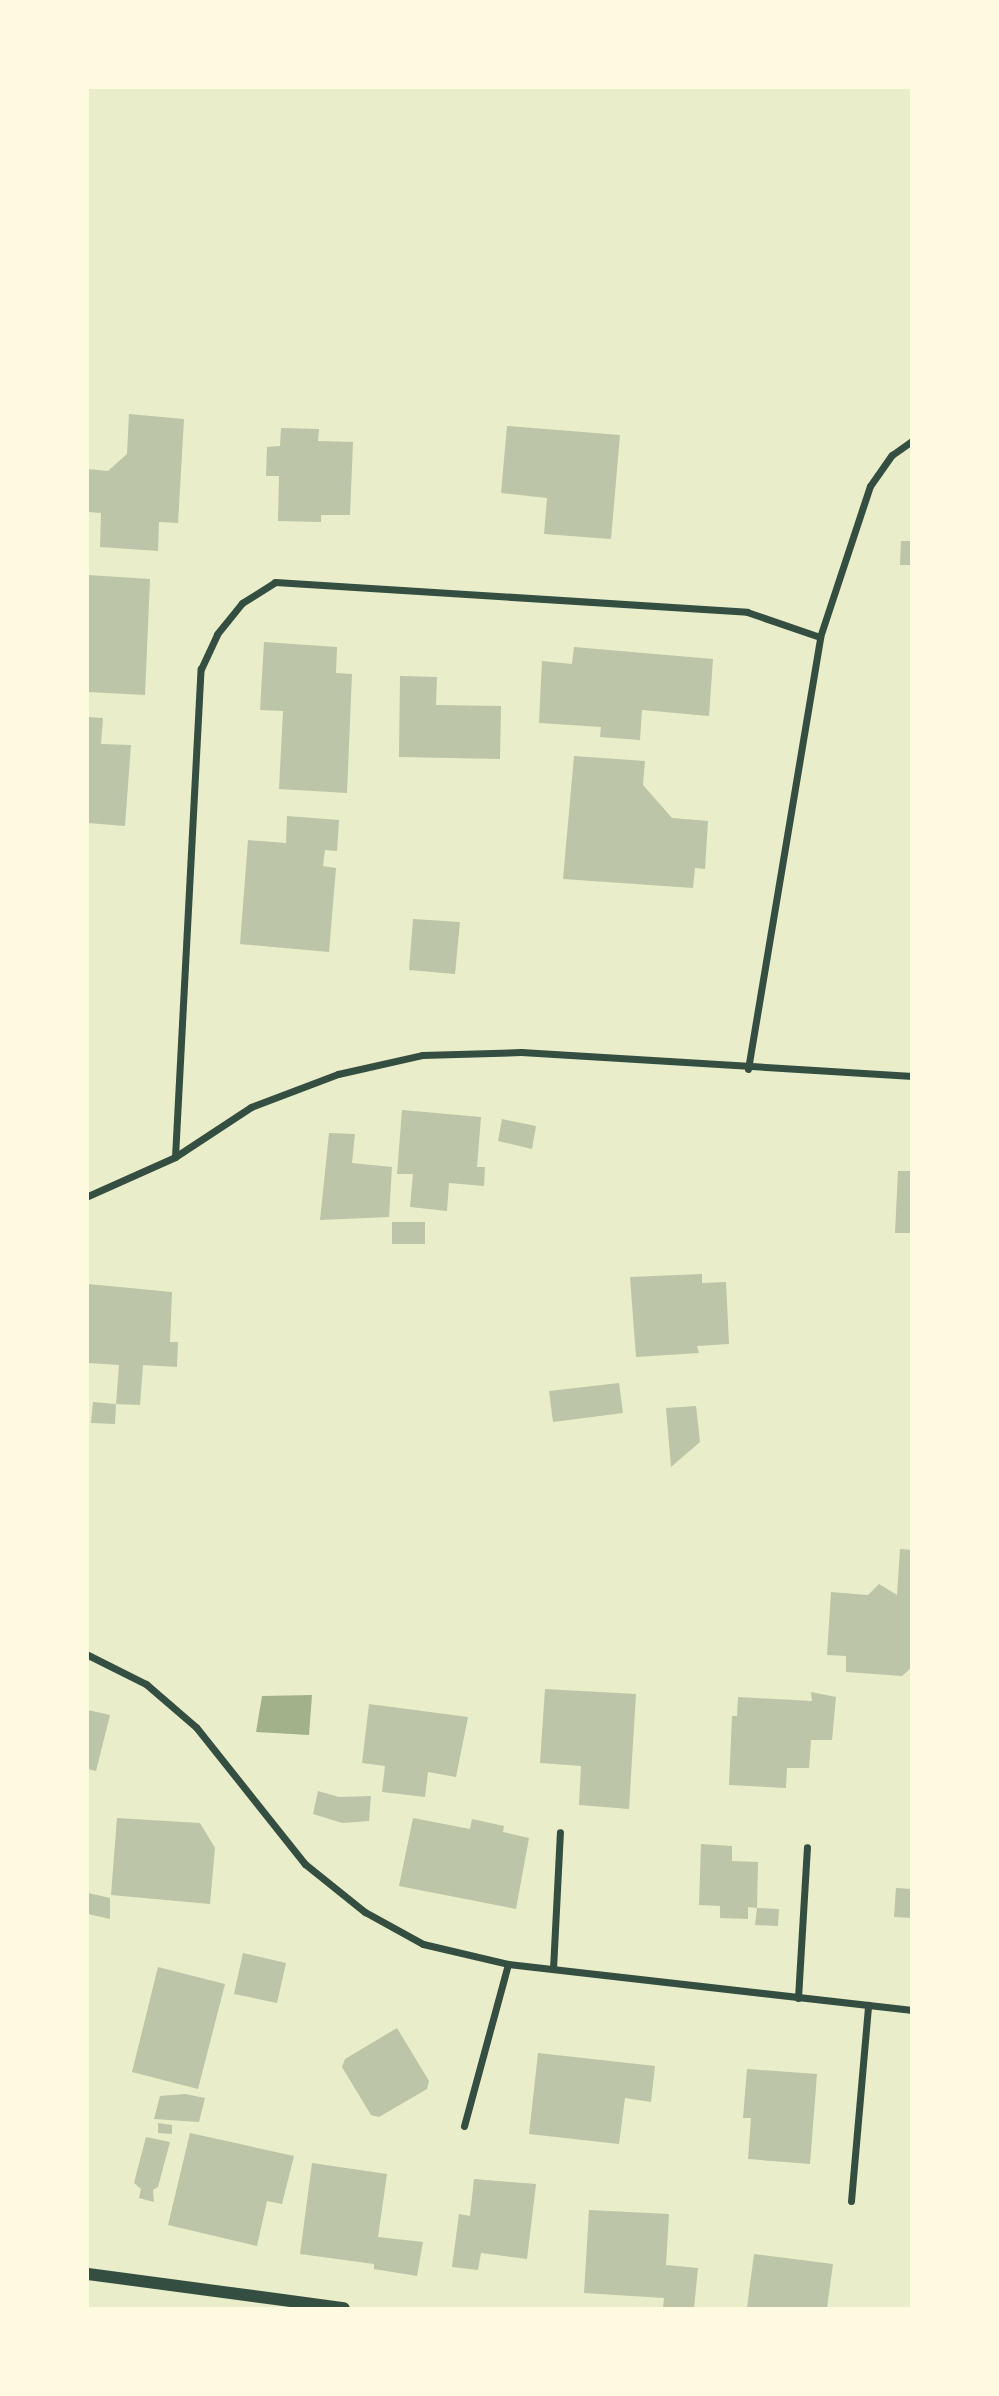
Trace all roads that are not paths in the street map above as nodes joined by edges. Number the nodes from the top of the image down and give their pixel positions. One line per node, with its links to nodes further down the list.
1 (912, 441): 2 (street)
2 (820, 637): 3 (street); 5 (street)
3 (748, 1069): 4 (street); 5 (street)
4 (912, 1076)
5 (175, 1157): 6 (street)
6 (88, 1196)
7 (88, 1655): 10 (street)
8 (560, 1832): 11 (street)
9 (807, 1847): 12 (street)
10 (508, 1964): 11 (street); 15 (street)
11 (553, 1969): 12 (street)
12 (798, 1998): 13 (street)
13 (868, 2006): 14 (street); 16 (street)
14 (912, 2010)
15 (464, 2126)
16 (851, 2201)
17 (88, 2274): 18 (street)
18 (344, 2308)

